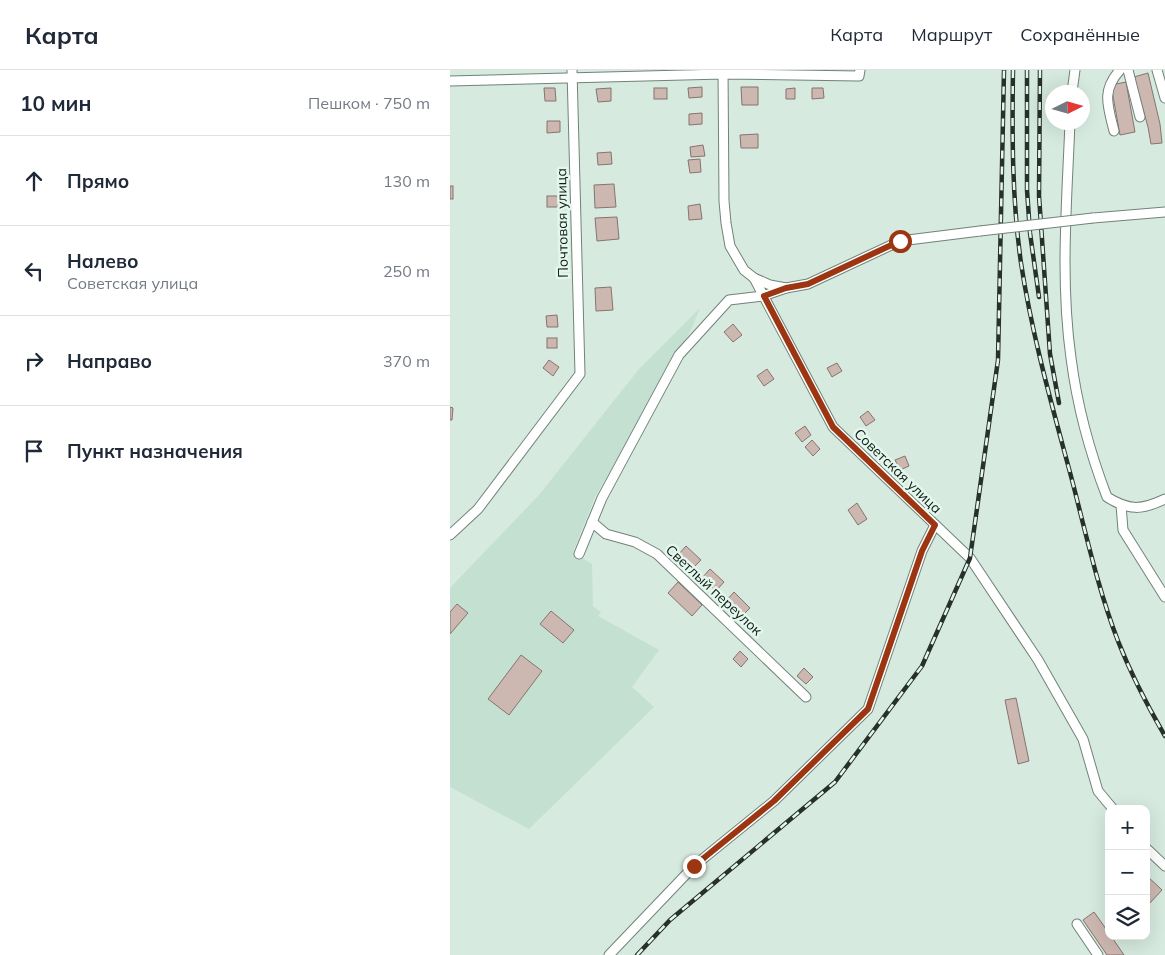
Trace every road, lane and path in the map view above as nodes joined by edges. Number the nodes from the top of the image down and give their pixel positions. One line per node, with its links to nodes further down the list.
1 (1075, 70): 10 (street)
2 (1120, 70): 14 (street)
3 (1128, 70): 12 (street)
4 (1158, 70): 7 (street); 11 (street)
5 (723, 72): 6 (street); 8 (street); 16 (street, Советская улица)
6 (860, 73)
7 (1165, 73)
8 (572, 74): 9 (street); 23 (street, Почтовая улица)
9 (450, 81)
10 (1073, 85)
11 (1165, 98)
12 (1140, 116)
13 (1070, 130): 20 (street)
14 (1114, 131)
15 (1165, 212): 17 (street, bridge)
16 (754, 278): 17 (street); 18 (street, Советская улица)
17 (786, 288): 18 (street)
18 (764, 296): 21 (street); 22 (street, Советская улица)
19 (1165, 499): 20 (street)
20 (1120, 505): 25 (street)
21 (592, 522): 24 (street); 26 (street, Светлый переулок)
22 (935, 525): 27 (street, Советская улица); 31 (street)
23 (450, 535)
24 (579, 554)
25 (1165, 597)
26 (806, 696)
27 (1110, 805)
28 (1148, 850): 29 (street)
29 (1165, 866)
30 (1077, 924): 32 (street)
31 (608, 955)
32 (1098, 955)

